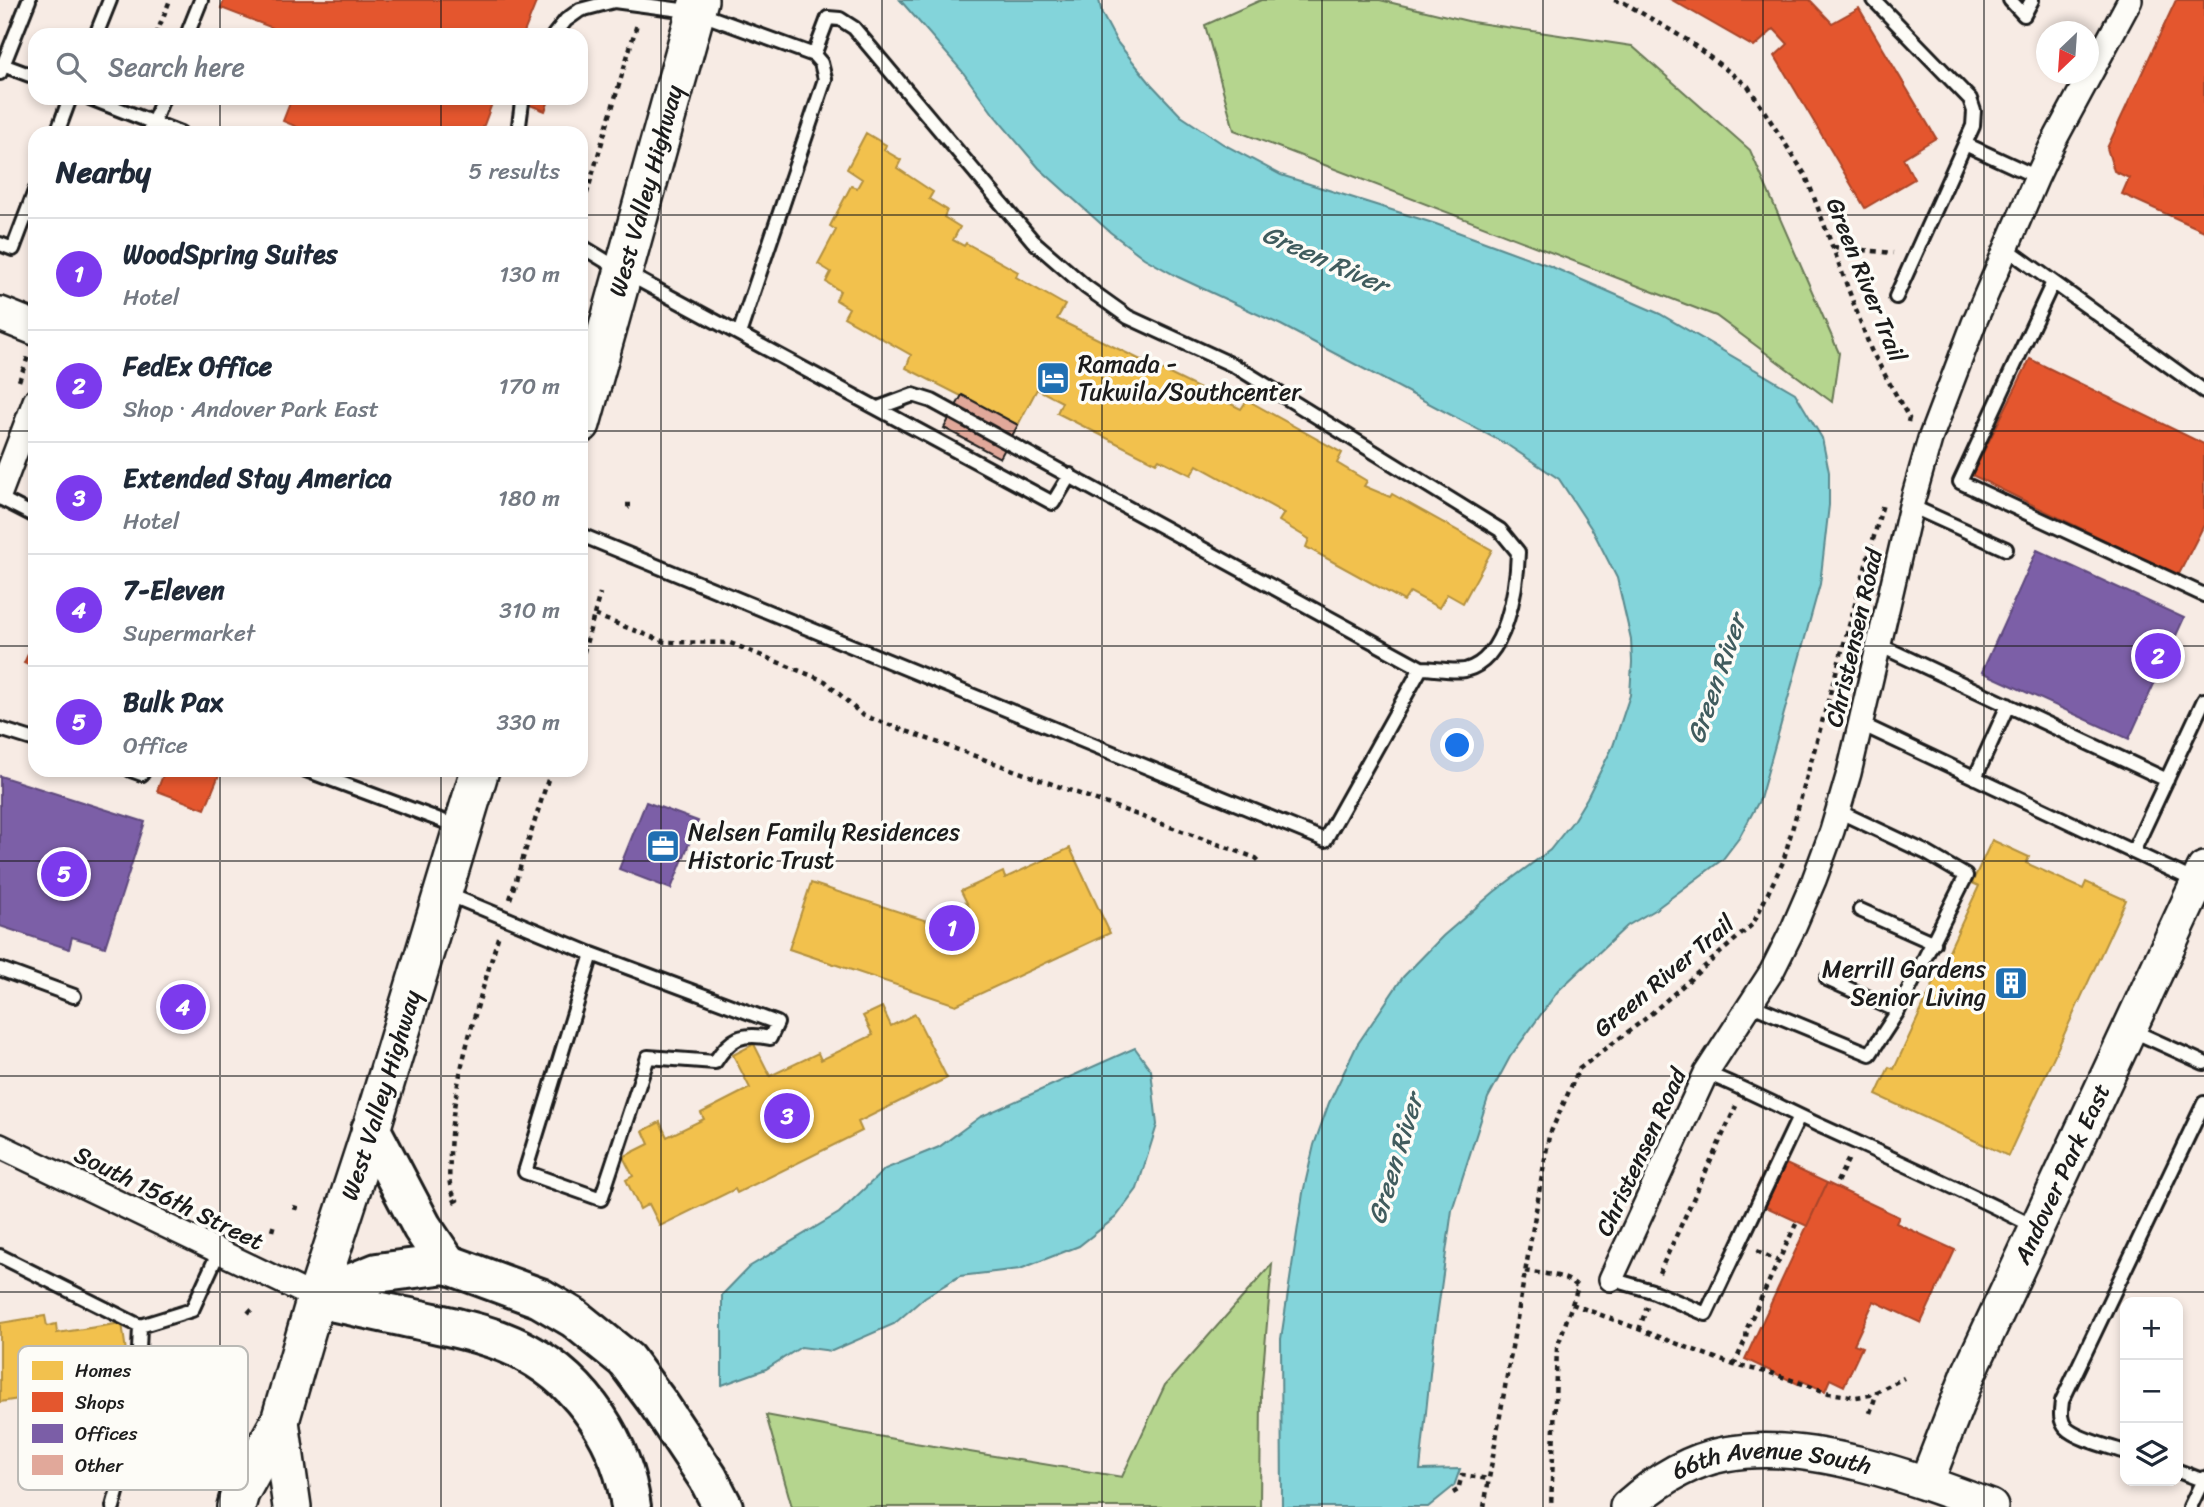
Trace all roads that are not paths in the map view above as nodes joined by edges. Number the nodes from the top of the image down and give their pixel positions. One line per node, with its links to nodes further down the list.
1 (29, 0): 14 (lane)
2 (110, 0): 10 (lane)
3 (201, 0): 11 (lane)
4 (1874, 0): 24 (lane)
5 (2010, 0): 6 (lane)
6 (2032, 0)
7 (2130, 0): 25 (street, Christensen Road)
8 (600, 2): 9 (lane); 12 (lane)
9 (697, 6): 13 (lane); 30 (main road, West Valley Highway)
10 (99, 28)
11 (190, 28)
12 (560, 28)
13 (814, 55): 35 (lane); 48 (lane)
14 (1, 67): 15 (lane)
15 (28, 75)
16 (67, 105): 20 (lane)
17 (104, 105): 21 (lane)
18 (160, 105): 22 (lane)
19 (522, 105): 23 (lane)
20 (60, 126)
21 (147, 126)
22 (152, 126)
23 (519, 126)
24 (1965, 144): 25 (lane); 32 (lane)
25 (2037, 177): 28 (street, Christensen Road)
26 (28, 209): 27 (lane)
27 (0, 244)
28 (2006, 248): 31 (lane); 42 (street, Christensen Road)
29 (588, 250): 30 (lane)
30 (624, 272): 35 (lane); 37 (main road, West Valley Highway)
31 (2053, 282): 36 (lane); 46 (lane)
32 (1896, 297)
33 (0, 314): 34 (street)
34 (28, 325)
35 (739, 334): 38 (lane)
36 (2204, 391)
37 (588, 400)
38 (878, 408): 40 (lane); 40 (lane)
39 (28, 420): 41 (street)
40 (1070, 475): 48 (lane)
41 (0, 496): 43 (lane)
42 (1911, 506): 45 (lane); 47 (street, Christensen Road)
43 (28, 512)
44 (588, 538): 48 (lane)
45 (2006, 549)
46 (2204, 595)
47 (1880, 645): 50 (lane); 51 (street, Christensen Road)
48 (1421, 668)
49 (2204, 701): 57 (lane)
50 (2008, 705): 56 (lane); 57 (lane)
51 (1861, 724): 56 (lane); 58 (street, Christensen Road)
52 (0, 729): 53 (lane)
53 (28, 738)
54 (325, 777): 59 (lane)
55 (478, 777): 59 (main road, West Valley Highway)
56 (1975, 778): 60 (lane)
57 (2167, 780): 60 (lane)
58 (1838, 811): 64 (lane); 69 (street, Christensen Road)
59 (463, 828): 62 (main road, West Valley Highway)
60 (2133, 852): 61 (lane)
61 (2201, 876): 71 (street, Andover Park East)
62 (444, 892): 65 (lane); 76 (main road, West Valley Highway)
63 (1860, 910): 64 (lane)
64 (1934, 943): 70 (lane)
65 (592, 954): 65 (lane)
66 (0, 969): 68 (lane)
67 (1827, 979): 70 (lane)
68 (74, 996)
69 (1749, 1004): 70 (lane); 73 (street, Christensen Road)
70 (1898, 1011)
71 (2130, 1029): 72 (lane); 78 (street, Andover Park East)
72 (2204, 1063)
73 (1706, 1073): 75 (lane); 82 (street, Christensen Road)
74 (2204, 1103): 87 (lane)
75 (1799, 1117): 78 (lane); 82 (lane)
76 (371, 1130): 81 (highway); 83 (main road, West Valley Highway)
77 (0, 1146): 79 (street, South 156th Street)
78 (2037, 1229): 91 (street, Andover Park East)
79 (219, 1251): 83 (street, South 156th Street); 84 (lane)
80 (0, 1256): 84 (lane)
81 (447, 1264): 83 (highway); 98 (highway)
82 (1611, 1279)
83 (316, 1298): 86 (main road, West Valley Highway); 97 (highway)
84 (140, 1325): 85 (lane)
85 (139, 1346)
86 (280, 1421): 89 (main road, West Valley Highway); 96 (main road, West Valley Highway)
87 (2120, 1450)
88 (2183, 1473): 90 (lane)
89 (248, 1479)
90 (2203, 1480): 101 (lane)
91 (1926, 1483): 99 (street, 66th Avenue South); 100 (street, 66th Avenue South)
92 (118, 1490): 94 (lane)
93 (242, 1490): 95 (main road, West Valley Highway)
94 (113, 1507)
95 (236, 1507)
96 (292, 1507)
97 (631, 1507)
98 (723, 1507)
99 (1627, 1507)
100 (1991, 1507)
101 (2190, 1507)

